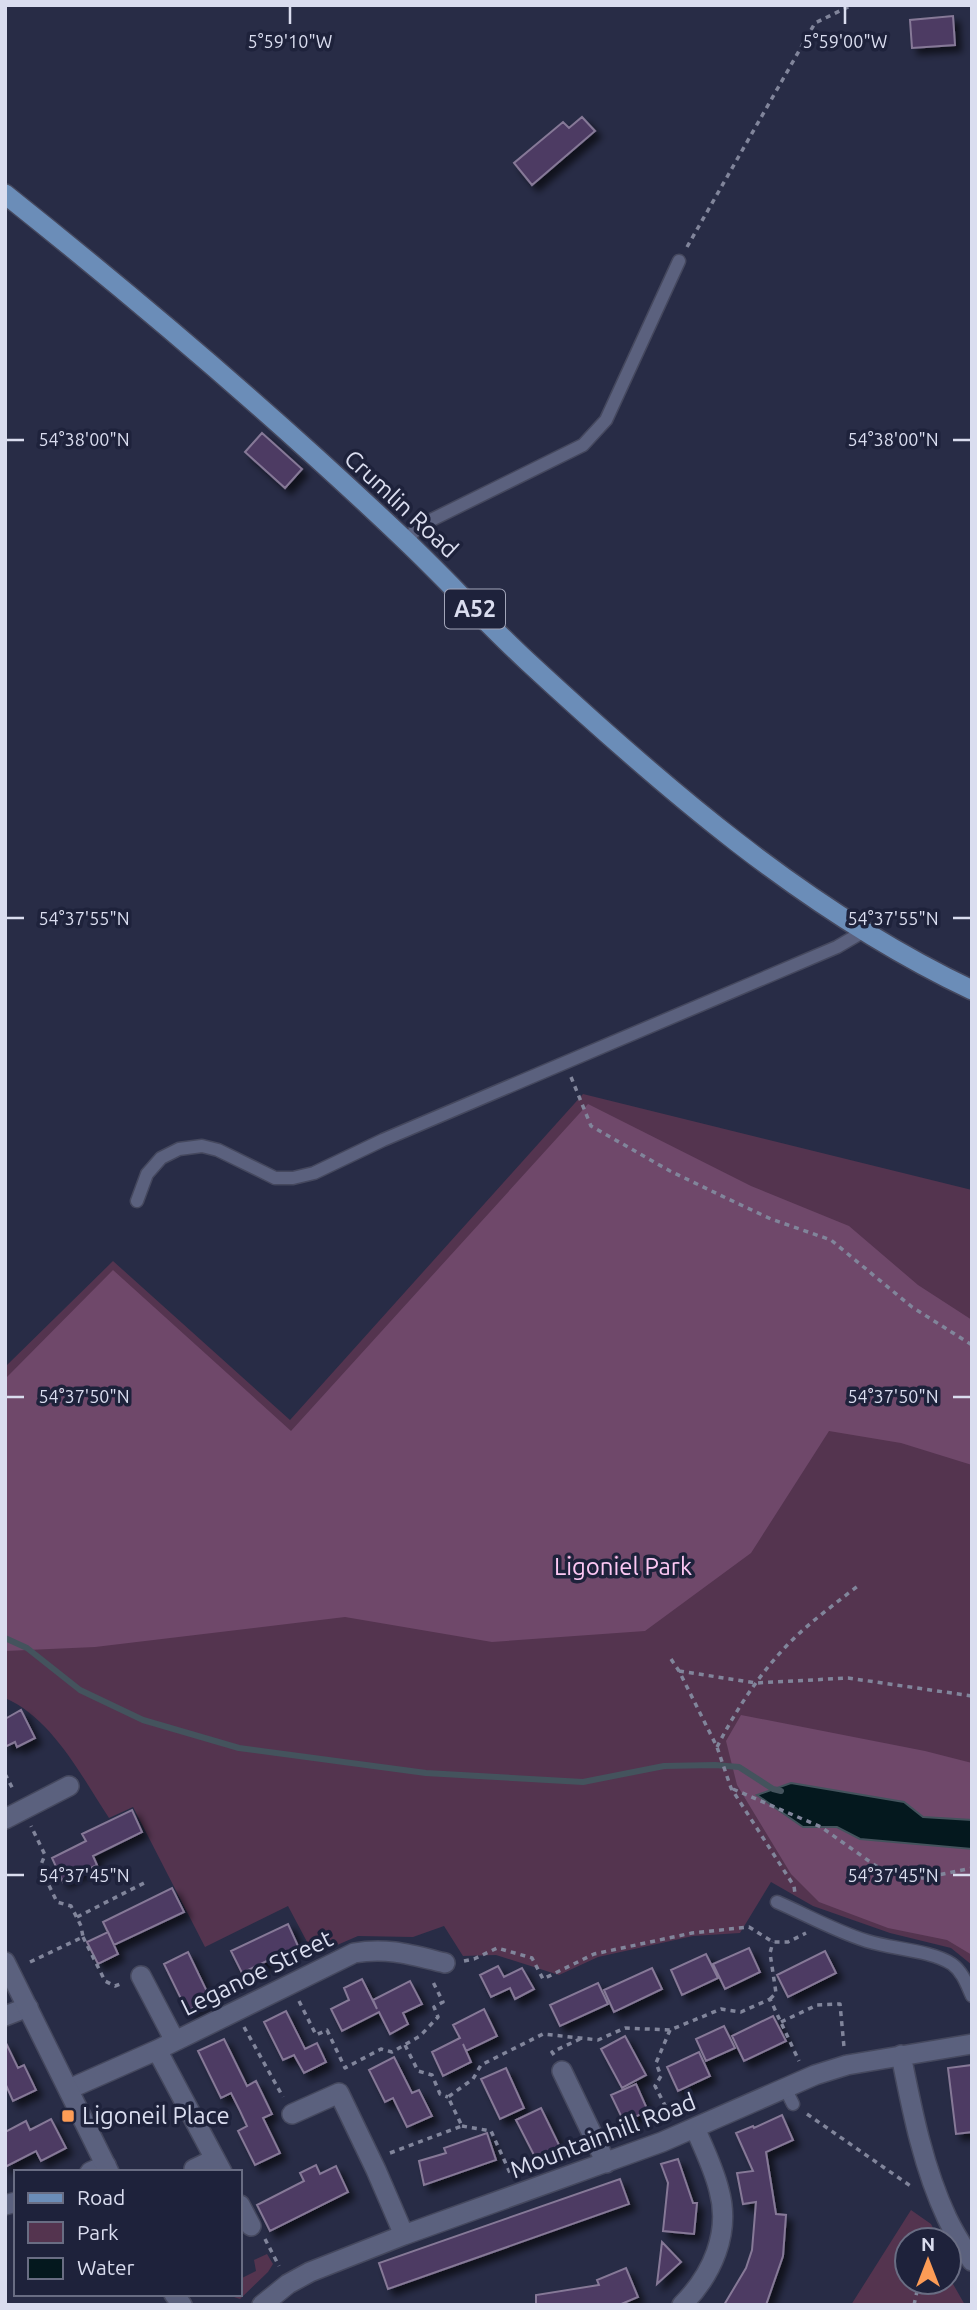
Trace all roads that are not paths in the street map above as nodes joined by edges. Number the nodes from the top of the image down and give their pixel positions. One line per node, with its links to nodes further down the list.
1 (5, 194): 3 (main road, Crumlin Road / A52)
2 (679, 261): 3 (lane)
3 (407, 542): 4 (main road, Crumlin Road / A52)
4 (866, 930): 5 (main road, Crumlin Road / A52); 6 (lane)
5 (972, 990)
6 (137, 1201)
7 (69, 1786): 8 (street)
8 (5, 1819)
9 (777, 1902): 13 (lane)
10 (5, 1962): 14 (street)
11 (445, 1963): 16 (street, Leganoe Street)
12 (141, 1976): 16 (street, Leganoe Street)
13 (972, 1996)
14 (28, 2007): 15 (street); 21 (street)
15 (5, 2017)
16 (174, 2041): 18 (street, Leganoe Street)
17 (972, 2044): 19 (street, Mountainhill Road)
18 (156, 2050): 21 (street, Leganoe Street); 25 (street)
19 (901, 2055): 23 (street, Mountainhill Road); 30 (street)
20 (562, 2071): 24 (street)
21 (69, 2089): 27 (street)
22 (292, 2115): 31 (street)
23 (687, 2131): 24 (street, Mountainhill Road); 34 (street)
24 (606, 2163): 31 (street, Mountainhill Road)
25 (218, 2165): 26 (street)
26 (194, 2169)
27 (102, 2170)
28 (242, 2209): 29 (street)
29 (251, 2226)
30 (965, 2233): 32 (street)
31 (404, 2235): 33 (street, Mountainhill Road)
32 (972, 2260)
33 (262, 2305)
34 (682, 2305)

